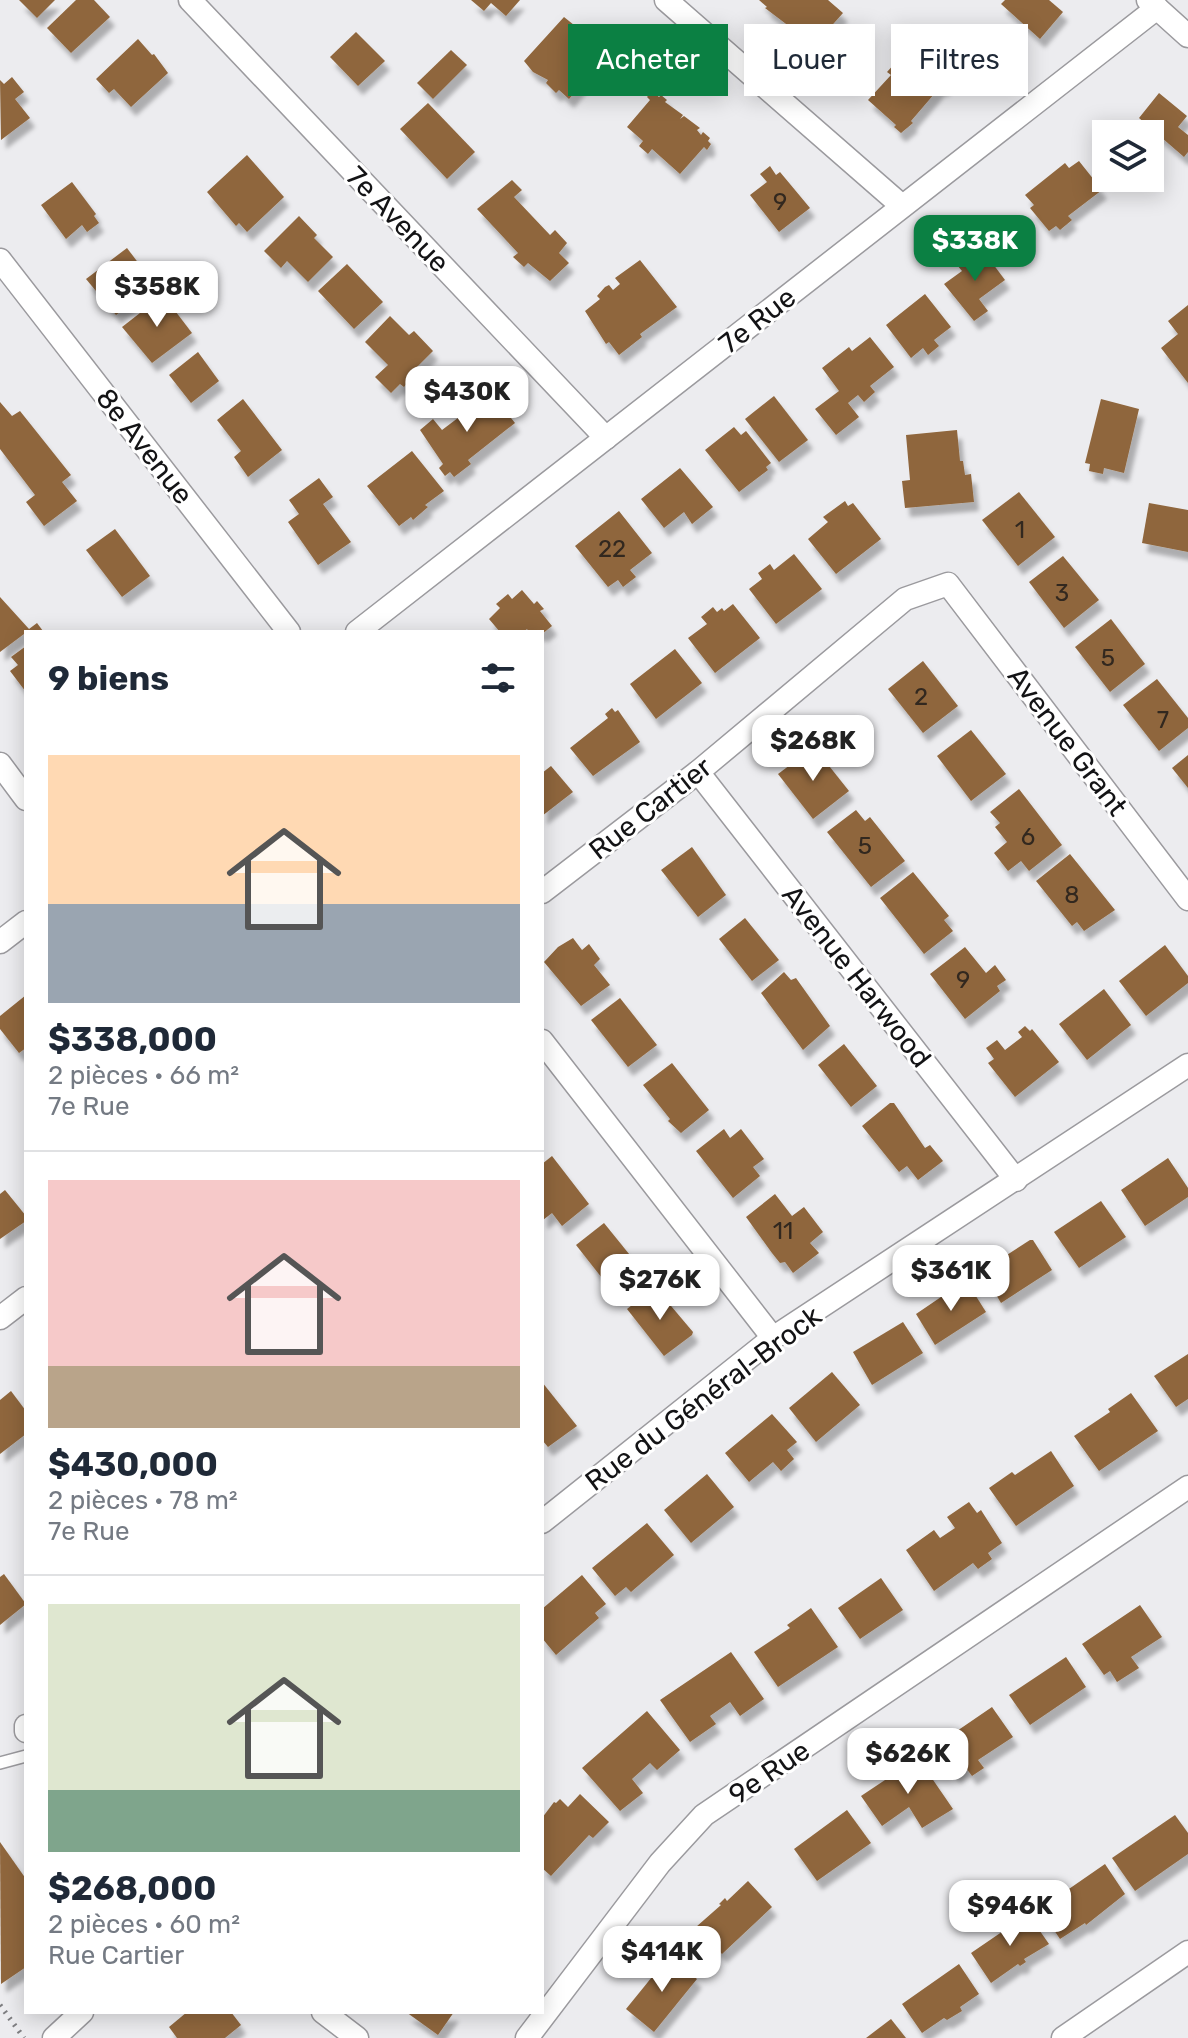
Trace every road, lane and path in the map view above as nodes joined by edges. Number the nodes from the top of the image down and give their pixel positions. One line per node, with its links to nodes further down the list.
1 (190, 0): 7 (street, 7e Avenue)
2 (666, 0): 5 (street)
3 (1152, 4): 4 (street); 5 (street, 7e Rue)
4 (1188, 36)
5 (902, 206): 7 (street, 7e Rue)
6 (0, 260): 9 (street, 8e Avenue)
7 (606, 438): 10 (street, 7e Rue)
8 (948, 584): 12 (street, Rue Cartier); 15 (street, Avenue Grant)
9 (287, 630)
10 (360, 630)
11 (0, 764): 13 (street)
12 (698, 772): 14 (street, Rue Cartier); 20 (street, Avenue Harwood)
13 (24, 796)
14 (544, 890)
15 (1188, 899)
16 (24, 924): 17 (street)
17 (0, 942)
18 (544, 1044): 23 (street)
19 (1188, 1065): 20 (street, Rue du Général-Brock)
20 (1016, 1180): 23 (street, Rue du Général-Brock)
21 (24, 1300): 22 (street)
22 (0, 1318)
23 (773, 1338): 25 (street, Rue du Général-Brock)
24 (1188, 1487): 35 (street, 9e Rue)
25 (544, 1519)
26 (24, 1757): 27 (lane)
27 (0, 1763)
28 (1188, 1952): 36 (street)
29 (0, 2005): 32 (path)
30 (80, 2014): 33 (street)
31 (326, 2014): 34 (street)
32 (24, 2038)
33 (54, 2038)
34 (357, 2038)
35 (527, 2038)
36 (1063, 2038)

